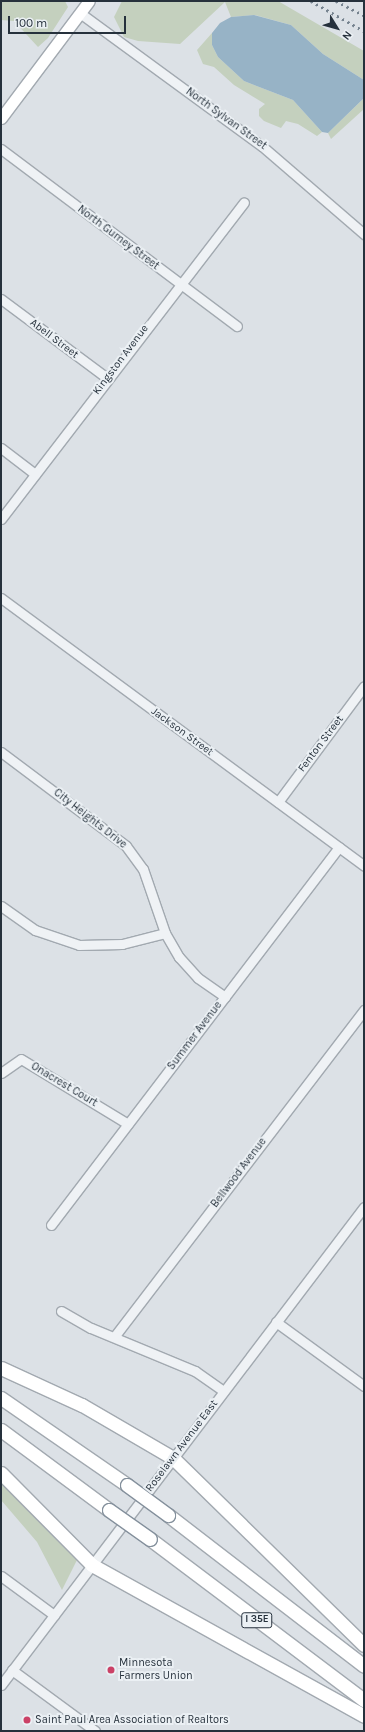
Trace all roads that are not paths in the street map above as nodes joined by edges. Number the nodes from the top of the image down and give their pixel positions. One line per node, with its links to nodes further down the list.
1 (90, 1): 2 (main road)
2 (80, 13): 3 (main road); 6 (street, North Sylvan Street)
3 (1, 118)
4 (1, 149): 7 (street, North Gurney Street)
5 (244, 202): 7 (street, Kingston Avenue)
6 (364, 234)
7 (179, 284): 9 (street, North Gurney Street); 10 (street, Kingston Avenue)
8 (1, 299): 10 (street, Abell Street)
9 (237, 326)
10 (107, 378): 12 (street, Kingston Avenue)
11 (1, 448): 12 (street)
12 (35, 474): 13 (street, Kingston Avenue)
13 (1, 519)
14 (1, 598): 17 (street, Jackson Street)
15 (364, 686): 17 (street, Fenton Street)
16 (1, 752): 21 (street, City Heights Drive)
17 (278, 802): 18 (street, Jackson Street)
18 (339, 847): 19 (street, Jackson Street); 22 (street, Summer Avenue)
19 (364, 866)
20 (1, 906): 21 (street)
21 (165, 933): 22 (street, City Heights Drive)
22 (225, 997): 25 (street, Summer Avenue)
23 (364, 1010): 30 (street, Bellwood Avenue)
24 (1, 1073): 25 (street, Onacrest Court)
25 (128, 1124): 27 (street, Summer Avenue)
26 (364, 1207): 29 (street, Roselawn Avenue East)
27 (52, 1225)
28 (61, 1311): 30 (street)
29 (276, 1322): 32 (street); 33 (street, Roselawn Avenue East)
30 (114, 1337): 33 (street)
31 (1, 1368): 36 (highway)
32 (364, 1386)
33 (224, 1391): 36 (street, Roselawn Avenue East)
34 (1, 1398): 42 (highway, I 35E, bridge)
35 (1, 1430): 45 (highway, I 35E, bridge)
36 (173, 1458): 38 (street, Roselawn Avenue East); 41 (highway)
37 (1, 1473): 38 (highway)
38 (92, 1565): 40 (street, Roselawn Avenue East); 46 (highway)
39 (1, 1576): 40 (street)
40 (54, 1615): 43 (street, Roselawn Avenue East)
41 (364, 1645)
42 (364, 1666)
43 (12, 1670): 44 (street, Roselawn Avenue East); 47 (street)
44 (1, 1685)
45 (364, 1700)
46 (364, 1716)
47 (95, 1731)

